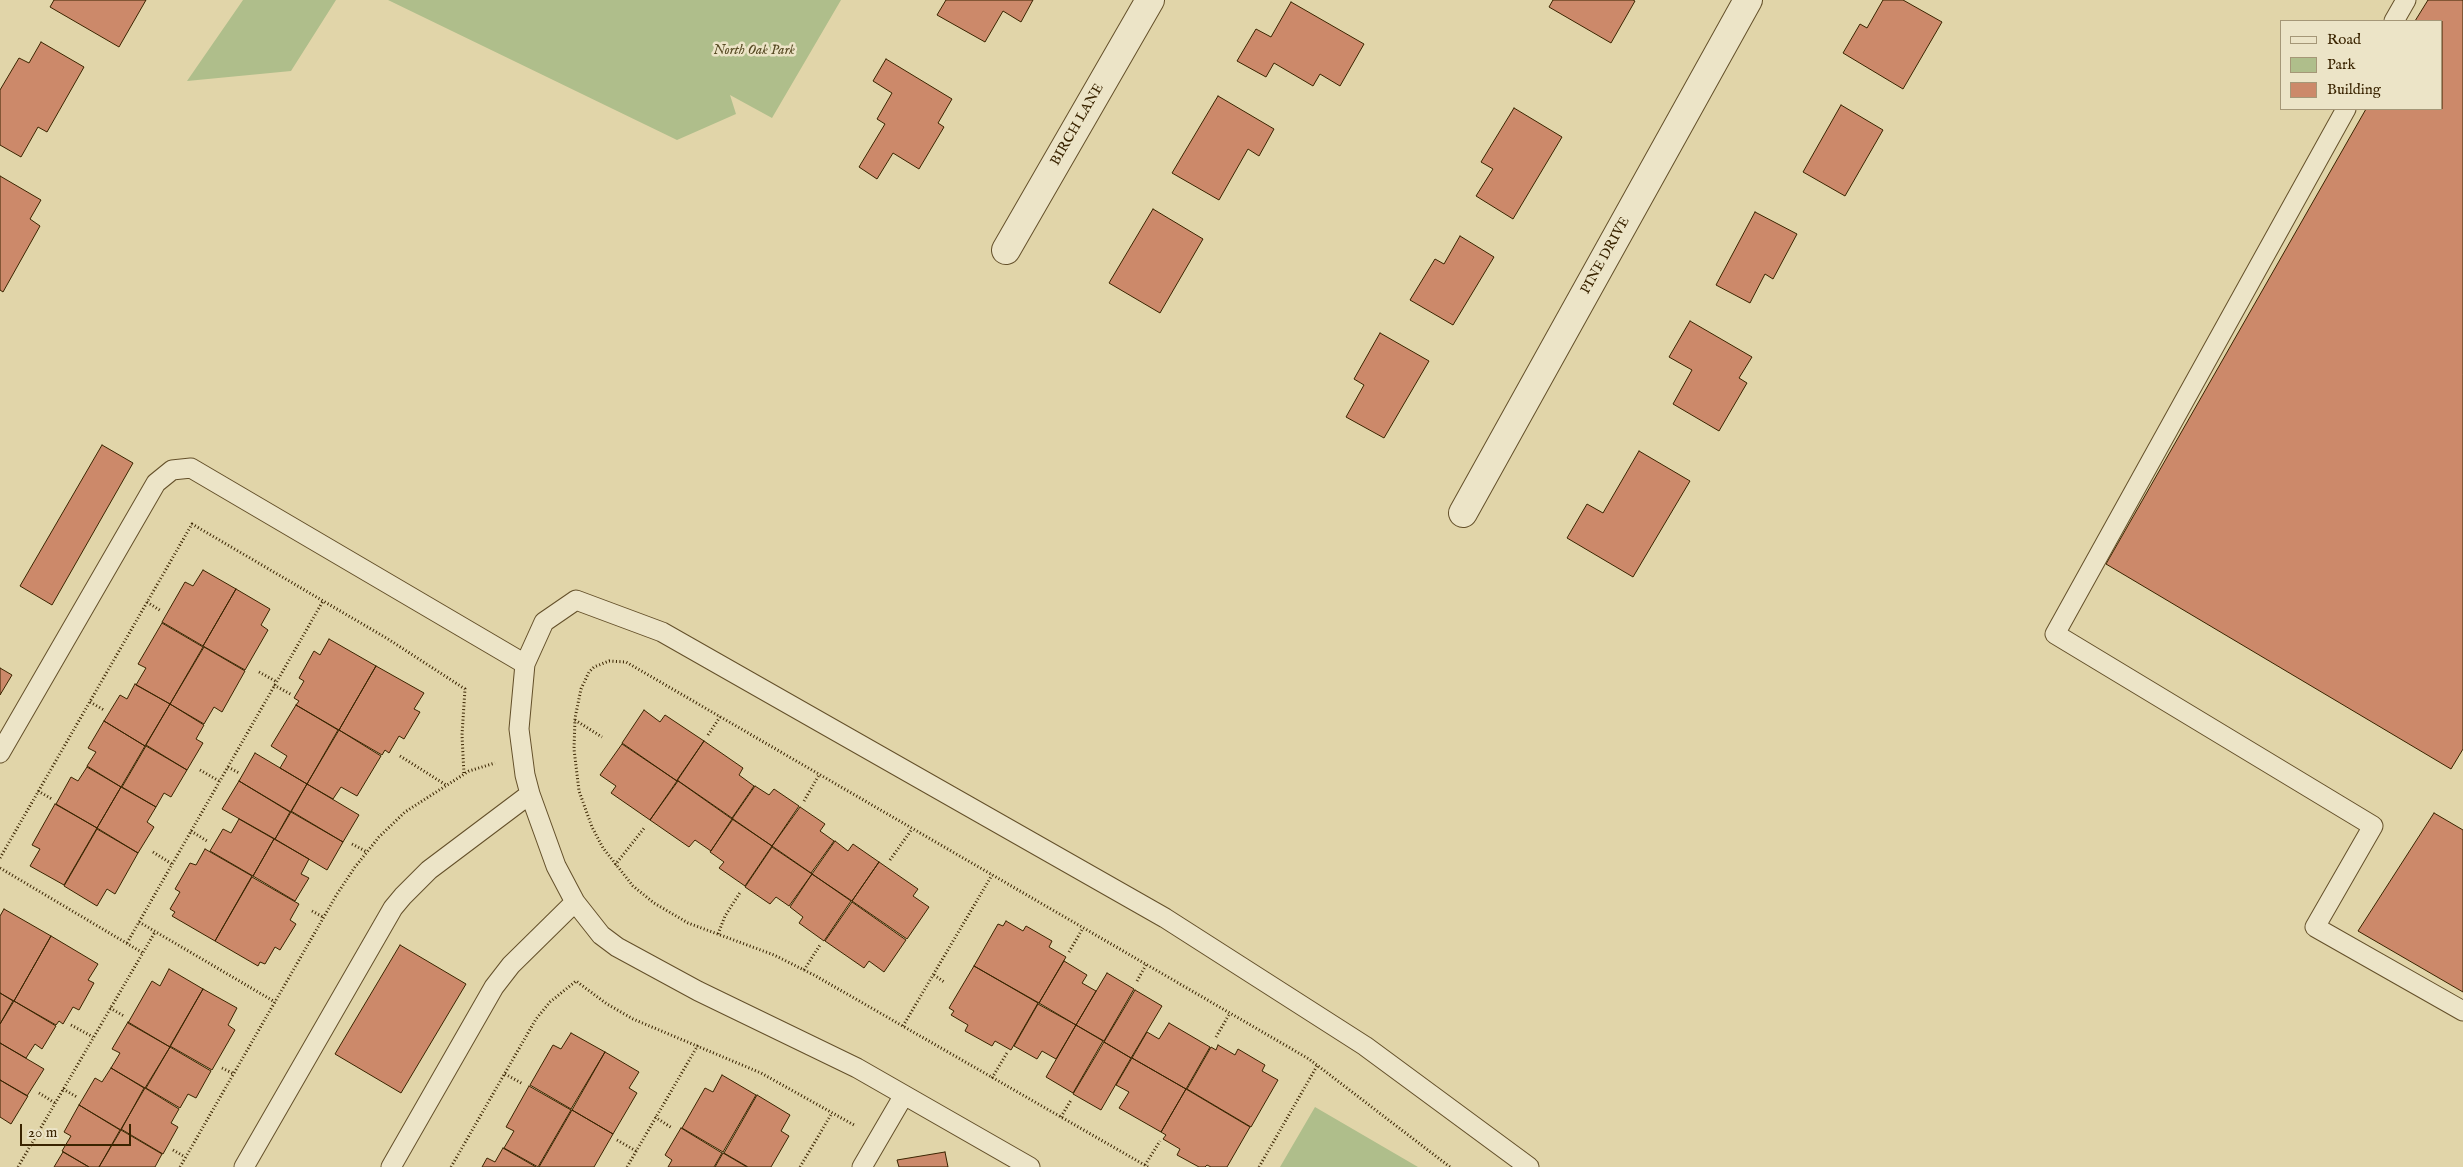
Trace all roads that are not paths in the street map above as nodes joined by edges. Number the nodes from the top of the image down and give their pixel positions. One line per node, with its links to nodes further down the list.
1 (1150, 0): 6 (street, BIRCH LANE)
2 (1748, 0): 7 (street, PINE DRIVE)
3 (2406, 0): 4 (lane)
4 (2395, 20)
5 (2345, 110): 12 (lane)
6 (1006, 250)
7 (1463, 513)
8 (525, 664): 9 (lane); 10 (lane); 19 (lane)
9 (0, 754)
10 (530, 794): 11 (lane); 15 (lane)
11 (575, 902): 13 (lane); 16 (lane)
12 (2463, 1011)
13 (904, 1095): 14 (lane); 17 (lane)
14 (1008, 1162): 18 (lane)
15 (244, 1167)
16 (391, 1167)
17 (862, 1167)
18 (1030, 1167)
19 (1529, 1167)

